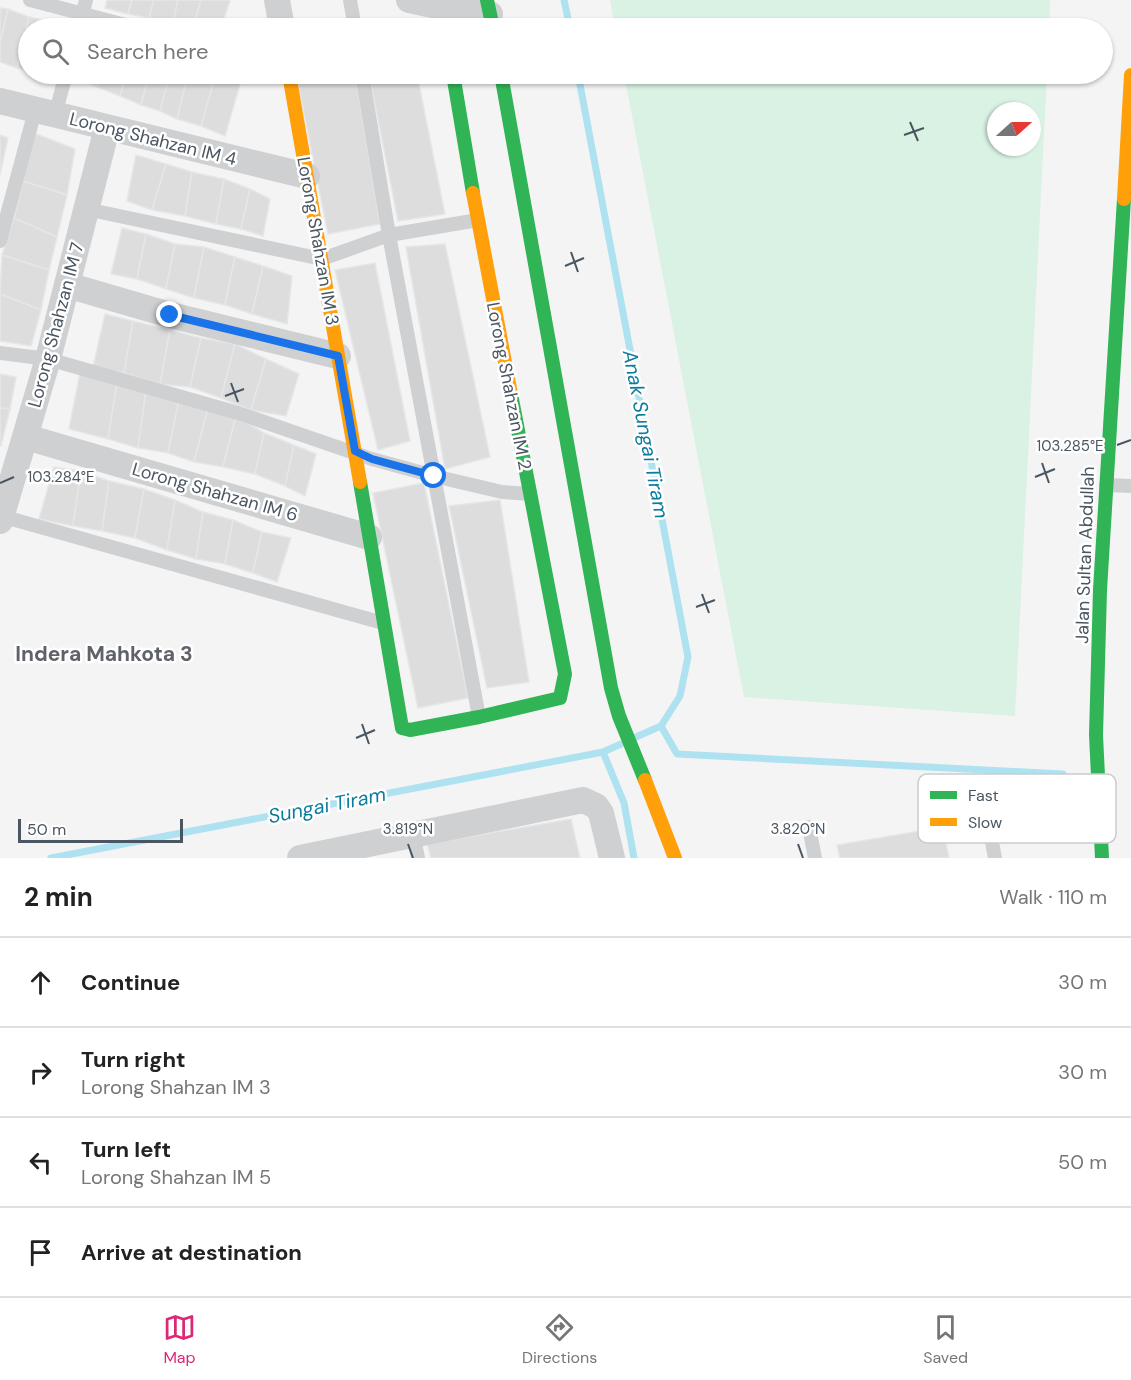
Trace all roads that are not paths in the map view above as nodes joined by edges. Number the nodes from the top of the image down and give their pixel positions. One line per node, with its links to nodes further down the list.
1 (30, 0): 6 (lane)
2 (86, 0): 6 (lane)
3 (277, 0): 10 (street)
4 (350, 0): 11 (lane)
5 (409, 0): 12 (street)
6 (82, 14): 8 (lane); 9 (lane)
7 (490, 14): 12 (street)
8 (81, 18)
9 (98, 18)
10 (280, 18)
11 (353, 18)
12 (444, 18)
13 (1131, 75): 35 (street, Jalan Sultan Abdullah)
14 (61, 84): 20 (lane)
15 (292, 84): 22 (street, Lorong Shahzan IM 3)
16 (364, 84): 25 (lane)
17 (455, 84): 24 (street, Lorong Shahzan IM 2)
18 (503, 84): 47 (street)
19 (0, 101): 20 (street, Lorong Shahzan IM 4)
20 (45, 113): 21 (street, Lorong Shahzan IM 4); 26 (lane)
21 (107, 128): 22 (street, Lorong Shahzan IM 4); 23 (street, Lorong Shahzan IM 7)
22 (307, 176): 27 (street, Lorong Shahzan IM 3)
23 (86, 208): 27 (lane); 28 (street, Lorong Shahzan IM 7)
24 (477, 220): 25 (lane); 37 (street, Lorong Shahzan IM 2)
25 (389, 235): 27 (lane); 34 (lane)
26 (0, 241)
27 (322, 259): 30 (street, Lorong Shahzan IM 3)
28 (67, 285): 30 (street); 31 (street, Lorong Shahzan IM 7)
29 (0, 353): 31 (lane)
30 (338, 356): 33 (street, Lorong Shahzan IM 3)
31 (48, 359): 32 (street, Lorong Shahzan IM 7); 33 (lane)
32 (26, 436): 38 (street, Lorong Shahzan IM 7); 39 (street, Lorong Shahzan IM 6)
33 (355, 451): 34 (lane); 39 (street, Lorong Shahzan IM 3)
34 (434, 476): 37 (lane); 41 (lane)
35 (1105, 485): 36 (lane); 42 (street, Jalan Sultan Abdullah)
36 (1131, 486)
37 (530, 494): 41 (street, Lorong Shahzan IM 2)
38 (1, 519): 40 (lane)
39 (369, 537): 40 (street, Lorong Shahzan IM 3)
40 (385, 624): 41 (street, Lorong Shahzan IM 3)
41 (479, 717)
42 (1098, 774)
43 (809, 827): 50 (lane)
44 (992, 843): 51 (lane)
45 (1101, 843): 52 (street, Jalan Sultan Abdullah)
46 (416, 846): 48 (street); 49 (street)
47 (674, 854)
48 (300, 858)
49 (612, 858)
50 (815, 858)
51 (995, 858)
52 (1102, 858)

